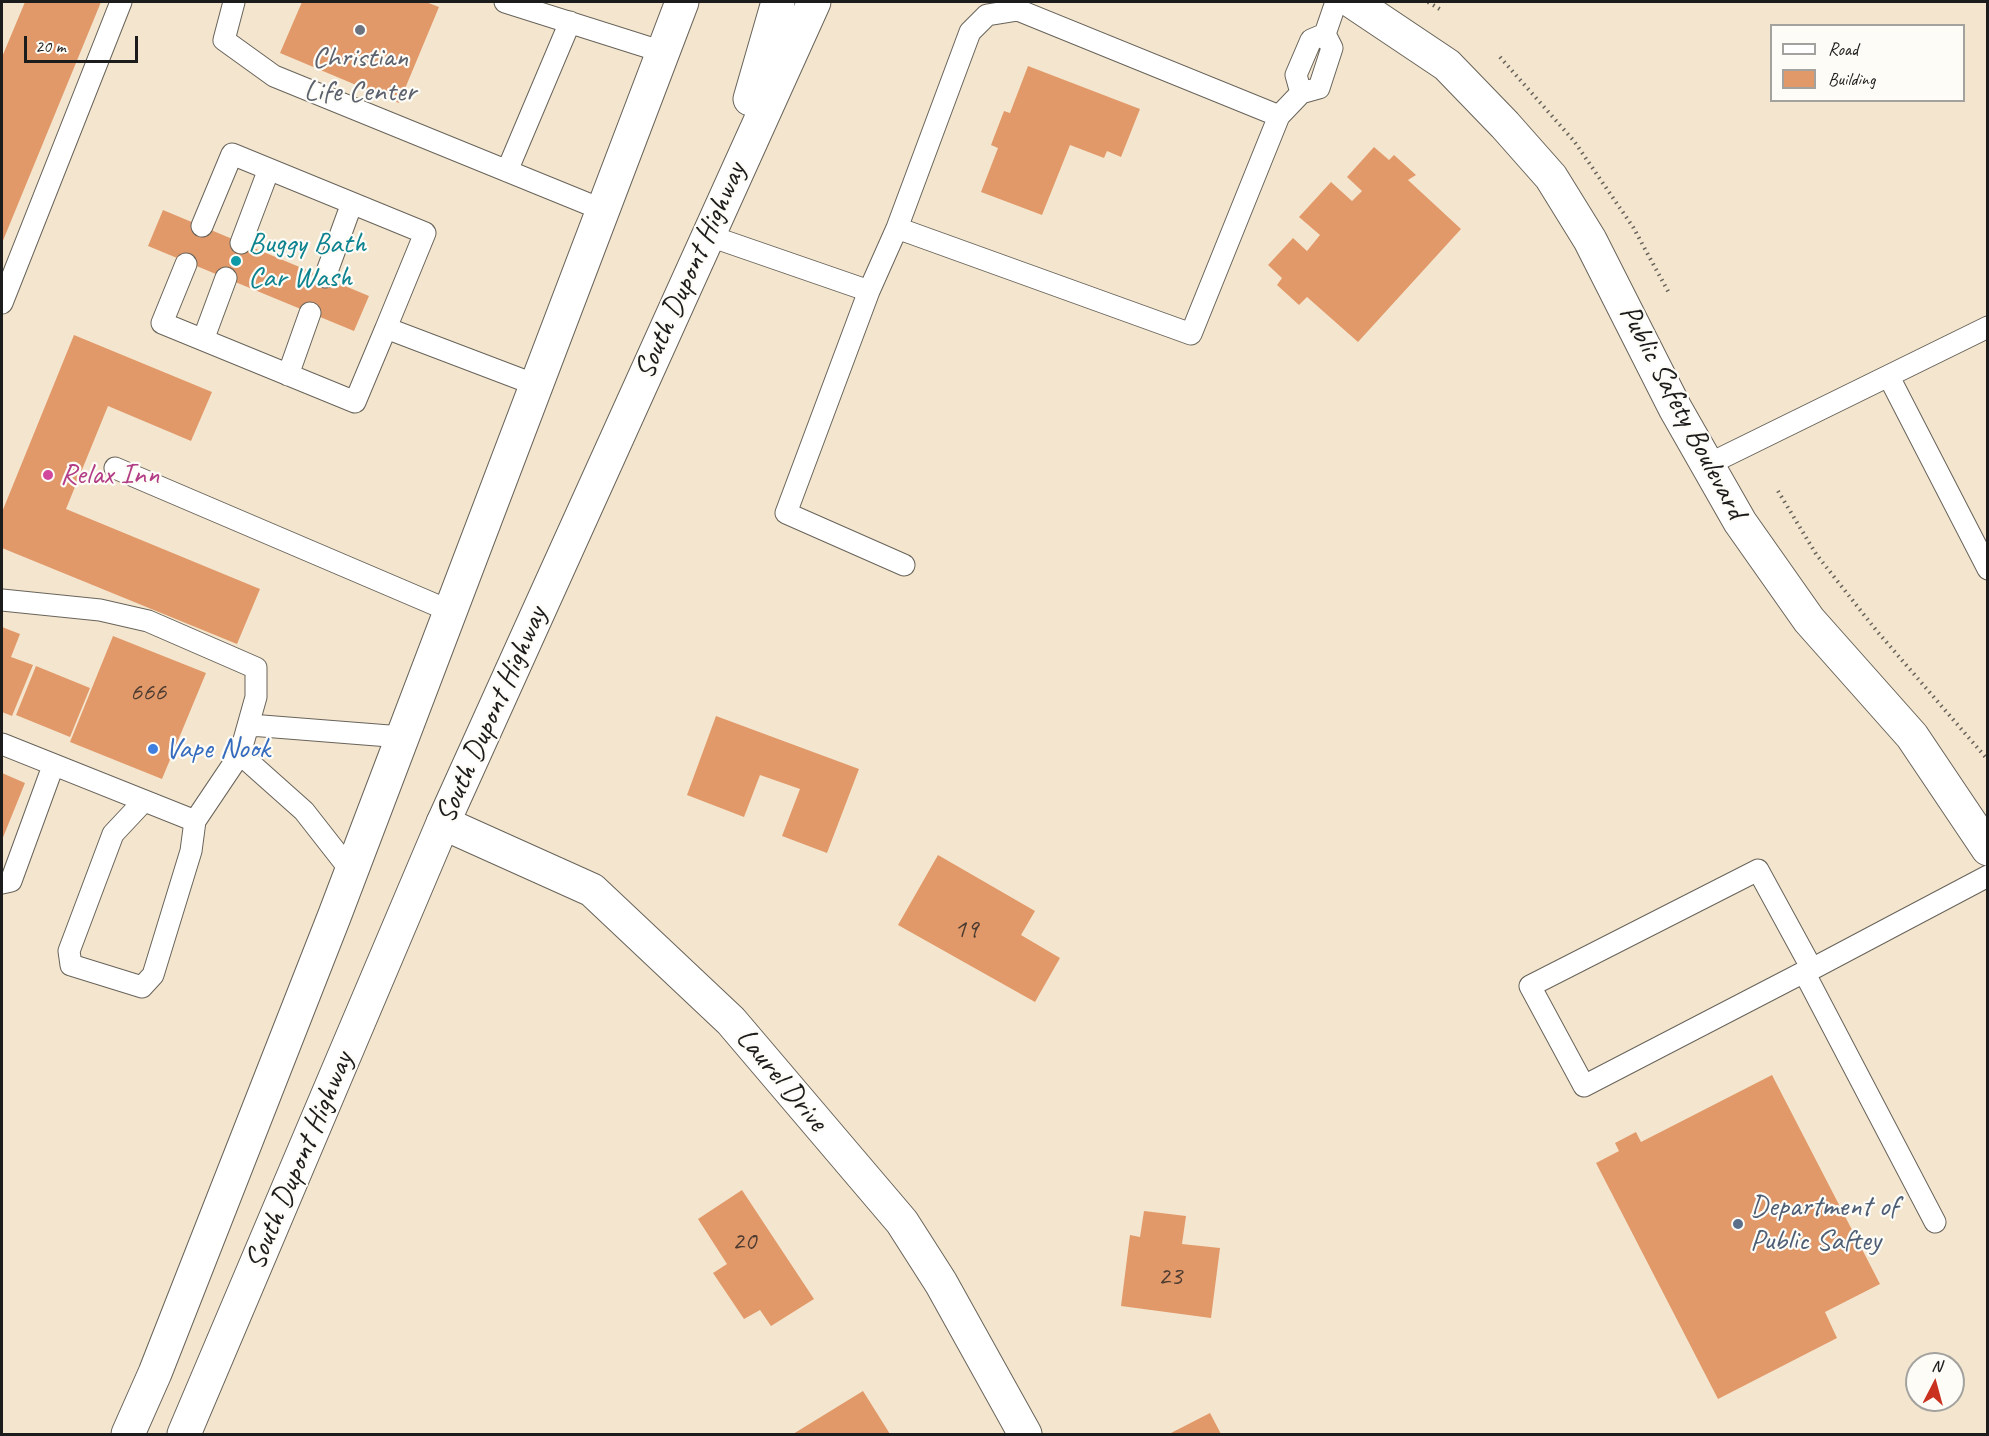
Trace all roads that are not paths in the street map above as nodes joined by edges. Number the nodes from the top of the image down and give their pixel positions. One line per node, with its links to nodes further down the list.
1 (121, 2): 24 (lane)
2 (234, 2): 13 (lane)
3 (505, 2): 9 (lane)
4 (682, 2): 10 (main road, South Dupont Highway)
5 (778, 2): 18 (main road)
6 (814, 2): 18 (main road, South Dupont Highway)
7 (1336, 2): 11 (lane)
8 (1353, 2): 32 (main road, Public Safety Boulevard)
9 (570, 22): 10 (lane); 13 (lane)
10 (663, 52): 15 (main road, South Dupont Highway)
11 (1279, 116): 17 (lane); 17 (lane)
12 (269, 169): 14 (lane); 16 (lane); 19 (lane)
13 (507, 171): 15 (lane)
14 (352, 203): 21 (lane); 27 (lane)
15 (603, 210): 31 (main road, South Dupont Highway)
16 (202, 226)
17 (897, 228): 23 (lane)
18 (709, 231): 23 (lane); 45 (main road, South Dupont Highway)
19 (241, 243)
20 (186, 264): 28 (lane)
21 (325, 277)
22 (226, 278): 28 (lane)
23 (869, 291): 34 (lane)
24 (2, 303)
25 (310, 313): 29 (lane)
26 (1988, 327): 30 (lane)
27 (386, 328): 29 (lane); 31 (lane)
28 (203, 340): 29 (lane)
29 (288, 375)
30 (1889, 377): 32 (lane); 35 (lane)
31 (536, 385): 37 (main road, South Dupont Highway)
32 (1707, 465): 46 (main road, Public Safety Boulevard)
33 (115, 468): 37 (lane)
34 (904, 565)
35 (1988, 568)
36 (2, 600): 38 (lane)
37 (450, 612): 39 (main road, South Dupont Highway)
38 (250, 725): 39 (lane); 41 (lane)
39 (402, 737): 47 (main road, South Dupont Highway)
40 (2, 744): 42 (lane)
41 (240, 754): 44 (lane); 47 (lane)
42 (54, 766): 43 (lane); 49 (lane)
43 (143, 802): 44 (lane); 44 (lane)
44 (195, 821)
45 (443, 824): 53 (main road, South Dupont Highway); 54 (main road, Laurel Drive)
46 (1988, 849)
47 (351, 871): 52 (main road, South Dupont Highway)
48 (1988, 876): 50 (lane)
49 (2, 883)
50 (1808, 970): 50 (lane); 51 (lane)
51 (1935, 1222)
52 (128, 1434)
53 (184, 1434)
54 (1025, 1434)

